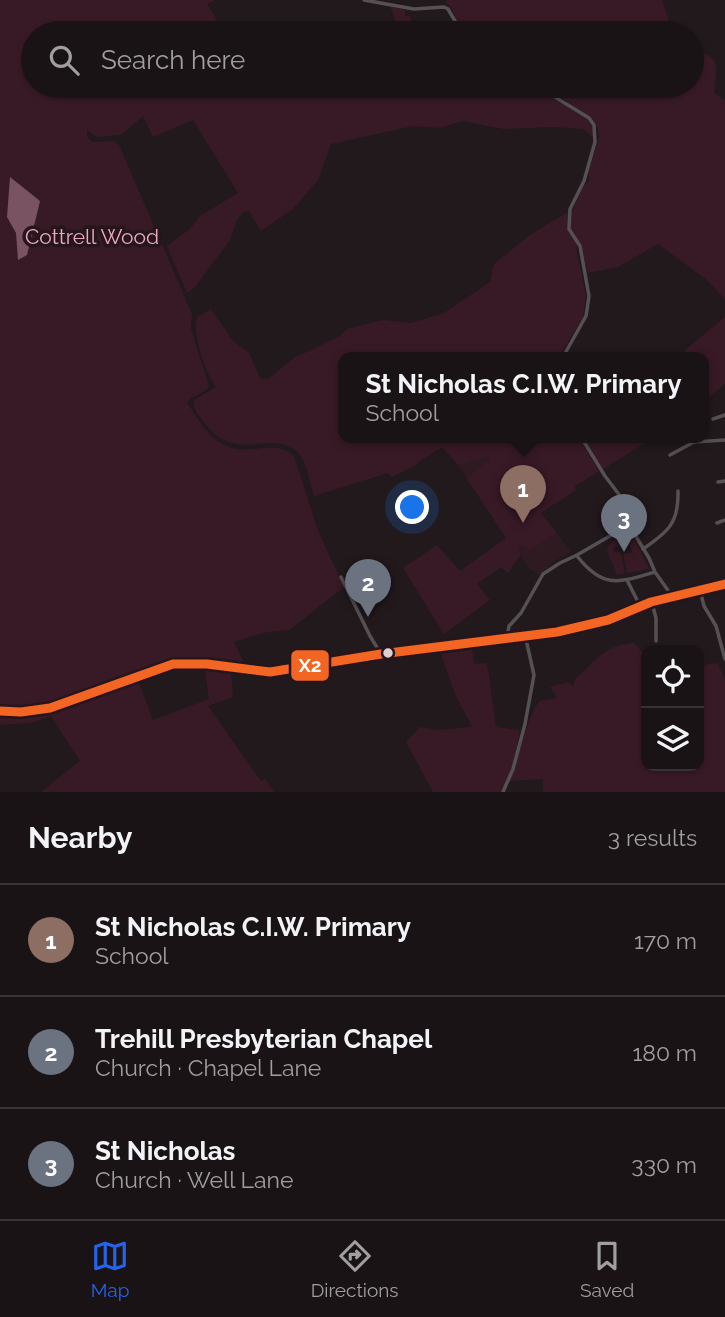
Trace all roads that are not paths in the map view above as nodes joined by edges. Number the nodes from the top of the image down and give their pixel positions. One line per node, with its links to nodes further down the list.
1 (364, 0): 2 (street)
2 (454, 21)
3 (556, 98): 4 (street)
4 (566, 352)
5 (725, 415): 6 (street)
6 (713, 419)
7 (585, 443): 15 (street)
8 (688, 443): 9 (street)
9 (670, 455)
10 (725, 481): 11 (street)
11 (718, 482)
12 (678, 491): 16 (street)
13 (725, 520): 14 (street)
14 (717, 523)
15 (629, 525): 16 (street); 17 (street)
16 (643, 549): 18 (street)
17 (577, 555): 20 (street); 27 (street)
18 (655, 572): 20 (street); 23 (street)
19 (341, 576): 29 (street)
20 (627, 580): 25 (street)
21 (725, 584): 22 (main road)
22 (701, 590): 23 (main road); 30 (street)
23 (672, 596): 24 (main road)
24 (651, 602): 25 (main road); 28 (street)
25 (640, 606): 26 (main road)
26 (525, 635): 27 (main road); 32 (street)
27 (507, 637): 29 (main road)
28 (656, 642)
29 (381, 654): 31 (main road)
30 (725, 659)
31 (0, 710)
32 (503, 792)

